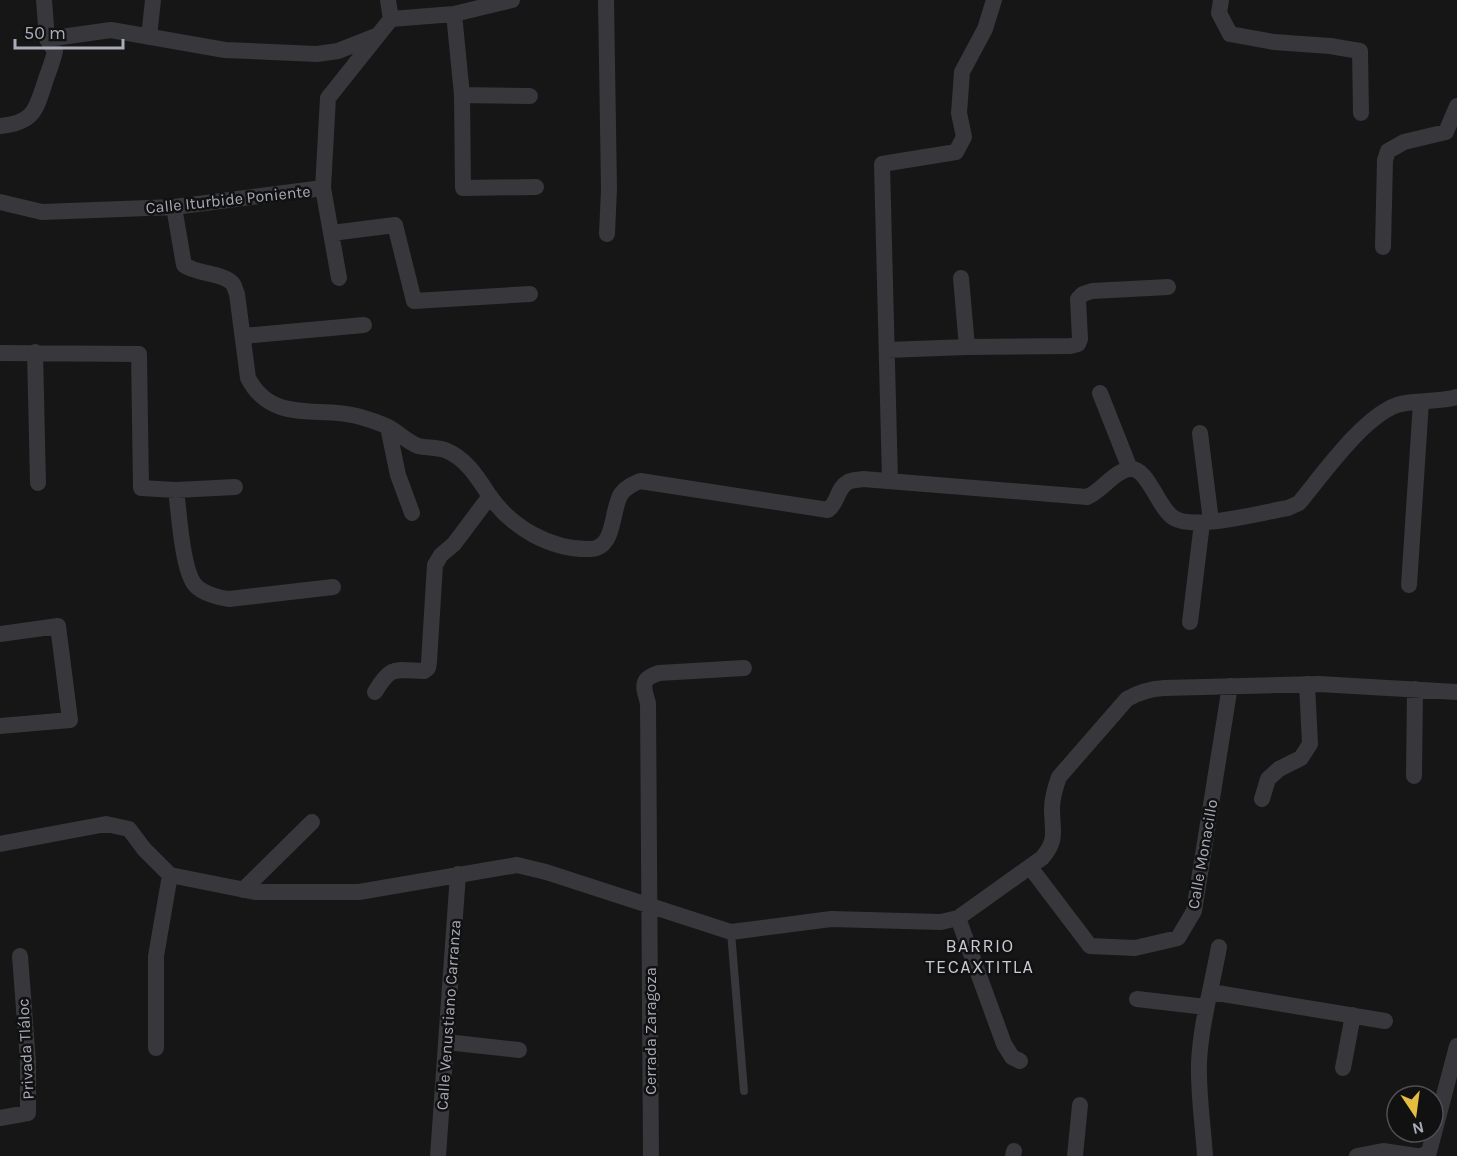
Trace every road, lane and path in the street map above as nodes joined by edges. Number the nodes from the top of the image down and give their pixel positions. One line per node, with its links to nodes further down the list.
1 (44, 0): 12 (street)
2 (153, 0): 11 (street)
3 (388, 0): 9 (street)
4 (512, 0): 8 (street)
5 (606, 0): 23 (street)
6 (994, 0): 32 (street)
7 (1221, 0): 16 (street)
8 (454, 14): 9 (street); 13 (street)
9 (391, 20): 10 (street, Calle Iturbide Poniente)
10 (376, 36): 11 (street); 19 (street, Calle Iturbide Poniente)
11 (148, 38): 12 (street)
12 (47, 39): 17 (street)
13 (462, 95): 14 (street); 18 (street)
14 (530, 96)
15 (1457, 106): 24 (street)
16 (1361, 113)
17 (0, 126)
18 (536, 187)
19 (323, 188): 21 (street, Calle Iturbide Poniente); 22 (street)
20 (0, 202): 21 (street, Calle Iturbide Poniente)
21 (174, 207): 30 (street)
22 (332, 233): 25 (street); 28 (street)
23 (608, 234)
24 (1383, 247)
25 (339, 278)
26 (961, 278): 31 (street)
27 (1168, 287): 31 (street)
28 (530, 294)
29 (364, 326): 30 (street)
30 (243, 336): 38 (street)
31 (966, 347): 32 (street)
32 (887, 350): 41 (street)
33 (0, 352): 34 (street)
34 (35, 352): 42 (street); 44 (street)
35 (1100, 393): 40 (street)
36 (1457, 397): 37 (street)
37 (1421, 402): 47 (street); 48 (street)
38 (388, 427): 45 (street); 46 (street)
39 (1200, 433): 47 (street)
40 (1130, 469): 41 (street); 47 (street)
41 (890, 481): 45 (street)
42 (38, 483)
43 (235, 487): 44 (street)
44 (176, 490): 49 (street)
45 (490, 496): 56 (street)
46 (412, 513)
47 (1206, 522): 50 (street)
48 (1409, 585)
49 (333, 587)
50 (1190, 622)
51 (0, 634): 58 (street)
52 (744, 668): 67 (street, Cerrada Zaragoza)
53 (1307, 684): 54 (street); 55 (street); 60 (street)
54 (1230, 686): 63 (street); 63 (street, Calle Monacillo)
55 (1415, 689): 57 (street); 59 (street)
56 (375, 692)
57 (1457, 692)
58 (0, 726)
59 (1414, 777)
60 (1262, 799)
61 (312, 822): 66 (street)
62 (0, 844): 65 (street)
63 (1030, 867): 68 (street)
64 (458, 874): 66 (street); 67 (street); 76 (street, Calle Venustiano Carranza)
65 (170, 875): 66 (street); 78 (street)
66 (243, 890)
67 (649, 906): 69 (street); 86 (street, Cerrada Zaragoza)
68 (958, 918): 69 (street); 80 (street)
69 (731, 932): 82 (lane)
70 (1220, 947): 73 (street)
71 (20, 956): 84 (street, Privada Tláloc)
72 (1137, 999): 73 (street)
73 (1208, 999): 74 (street); 88 (street)
74 (1353, 1015): 75 (street); 81 (street)
75 (1385, 1021)
76 (446, 1042): 79 (street); 85 (street, Calle Venustiano Carranza)
77 (1457, 1046): 91 (street)
78 (156, 1048)
79 (519, 1050)
80 (1020, 1061)
81 (1343, 1068)
82 (744, 1091)
83 (1080, 1105): 87 (street)
84 (0, 1118)
85 (438, 1156)
86 (651, 1156)
87 (1075, 1156)
88 (1205, 1156)
89 (1357, 1156): 90 (street)
90 (1416, 1156)
91 (1422, 1156)

